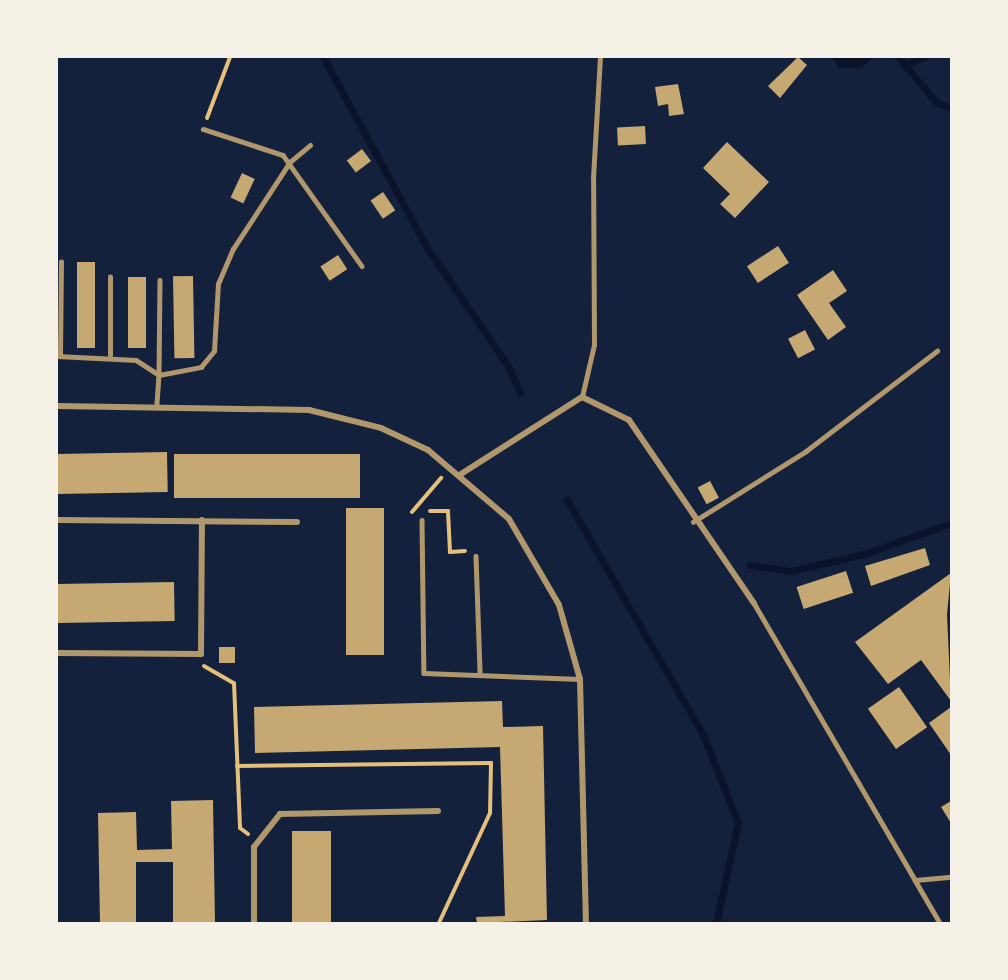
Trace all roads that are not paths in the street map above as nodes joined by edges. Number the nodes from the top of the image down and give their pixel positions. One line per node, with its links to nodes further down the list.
1 (600, 57): 13 (lane)
2 (203, 129): 4 (lane)
3 (310, 145): 4 (lane)
4 (290, 162): 6 (lane); 12 (lane)
5 (61, 262): 11 (lane)
6 (362, 266)
7 (110, 277): 10 (lane)
8 (160, 280): 12 (lane)
9 (937, 351): 21 (lane)
10 (110, 355): 11 (lane); 12 (lane)
11 (59, 356)
12 (159, 375): 15 (lane)
13 (582, 397): 16 (street); 21 (street)
14 (57, 406): 15 (street)
15 (158, 406): 16 (street)
16 (461, 474): 26 (street)
17 (57, 520): 18 (street)
18 (202, 520): 20 (street); 24 (street)
19 (422, 520): 25 (lane)
20 (297, 522)
21 (693, 522): 23 (street)
22 (476, 553): 25 (lane)
23 (754, 603): 29 (lane)
24 (57, 653)
25 (480, 672): 26 (lane)
26 (580, 679): 31 (street)
27 (438, 811): 30 (street)
28 (951, 877): 29 (lane)
29 (915, 880): 32 (lane)
30 (254, 923)
31 (586, 923)
32 (940, 923)

